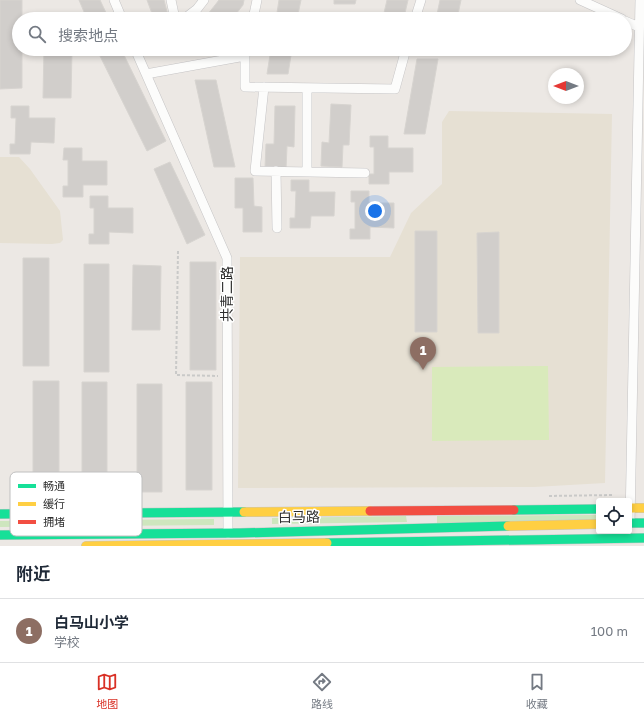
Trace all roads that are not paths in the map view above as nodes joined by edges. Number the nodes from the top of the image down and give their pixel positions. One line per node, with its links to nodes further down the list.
1 (114, 0): 8 (street)
2 (171, 0): 9 (street)
3 (204, 0): 10 (street)
4 (257, 0): 11 (street)
5 (421, 0): 12 (street)
6 (580, 0): 13 (street)
7 (640, 0): 15 (street)
8 (119, 12)
9 (174, 12)
10 (193, 12)
11 (254, 12)
12 (417, 12)
13 (607, 12)
14 (632, 24): 15 (street)
15 (639, 27): 27 (street)
16 (138, 56): 20 (street, 共青二路)
17 (232, 56): 20 (street)
18 (246, 56): 21 (street)
19 (404, 56): 22 (street)
20 (146, 74): 31 (street, 共青二路)
21 (264, 87): 22 (street); 23 (street)
22 (307, 88): 24 (street)
23 (276, 171): 24 (street); 26 (street)
24 (307, 172): 25 (street)
25 (365, 173)
26 (278, 228)
27 (630, 498)
28 (632, 508): 29 (street)
29 (644, 508)
30 (596, 509): 31 (street)
31 (228, 512): 32 (street); 38 (street, 共青二路)
32 (142, 513)
33 (0, 514): 34 (street)
34 (10, 514)
35 (632, 523): 36 (street)
36 (644, 523)
37 (596, 524): 38 (street, 白马路)
38 (228, 533): 39 (street, 白马路)
39 (142, 534)
40 (0, 535): 41 (street, 白马路)
41 (10, 535)
42 (644, 538): 43 (street, 白马路)
43 (548, 543): 44 (street, 白马路)
44 (86, 546)

